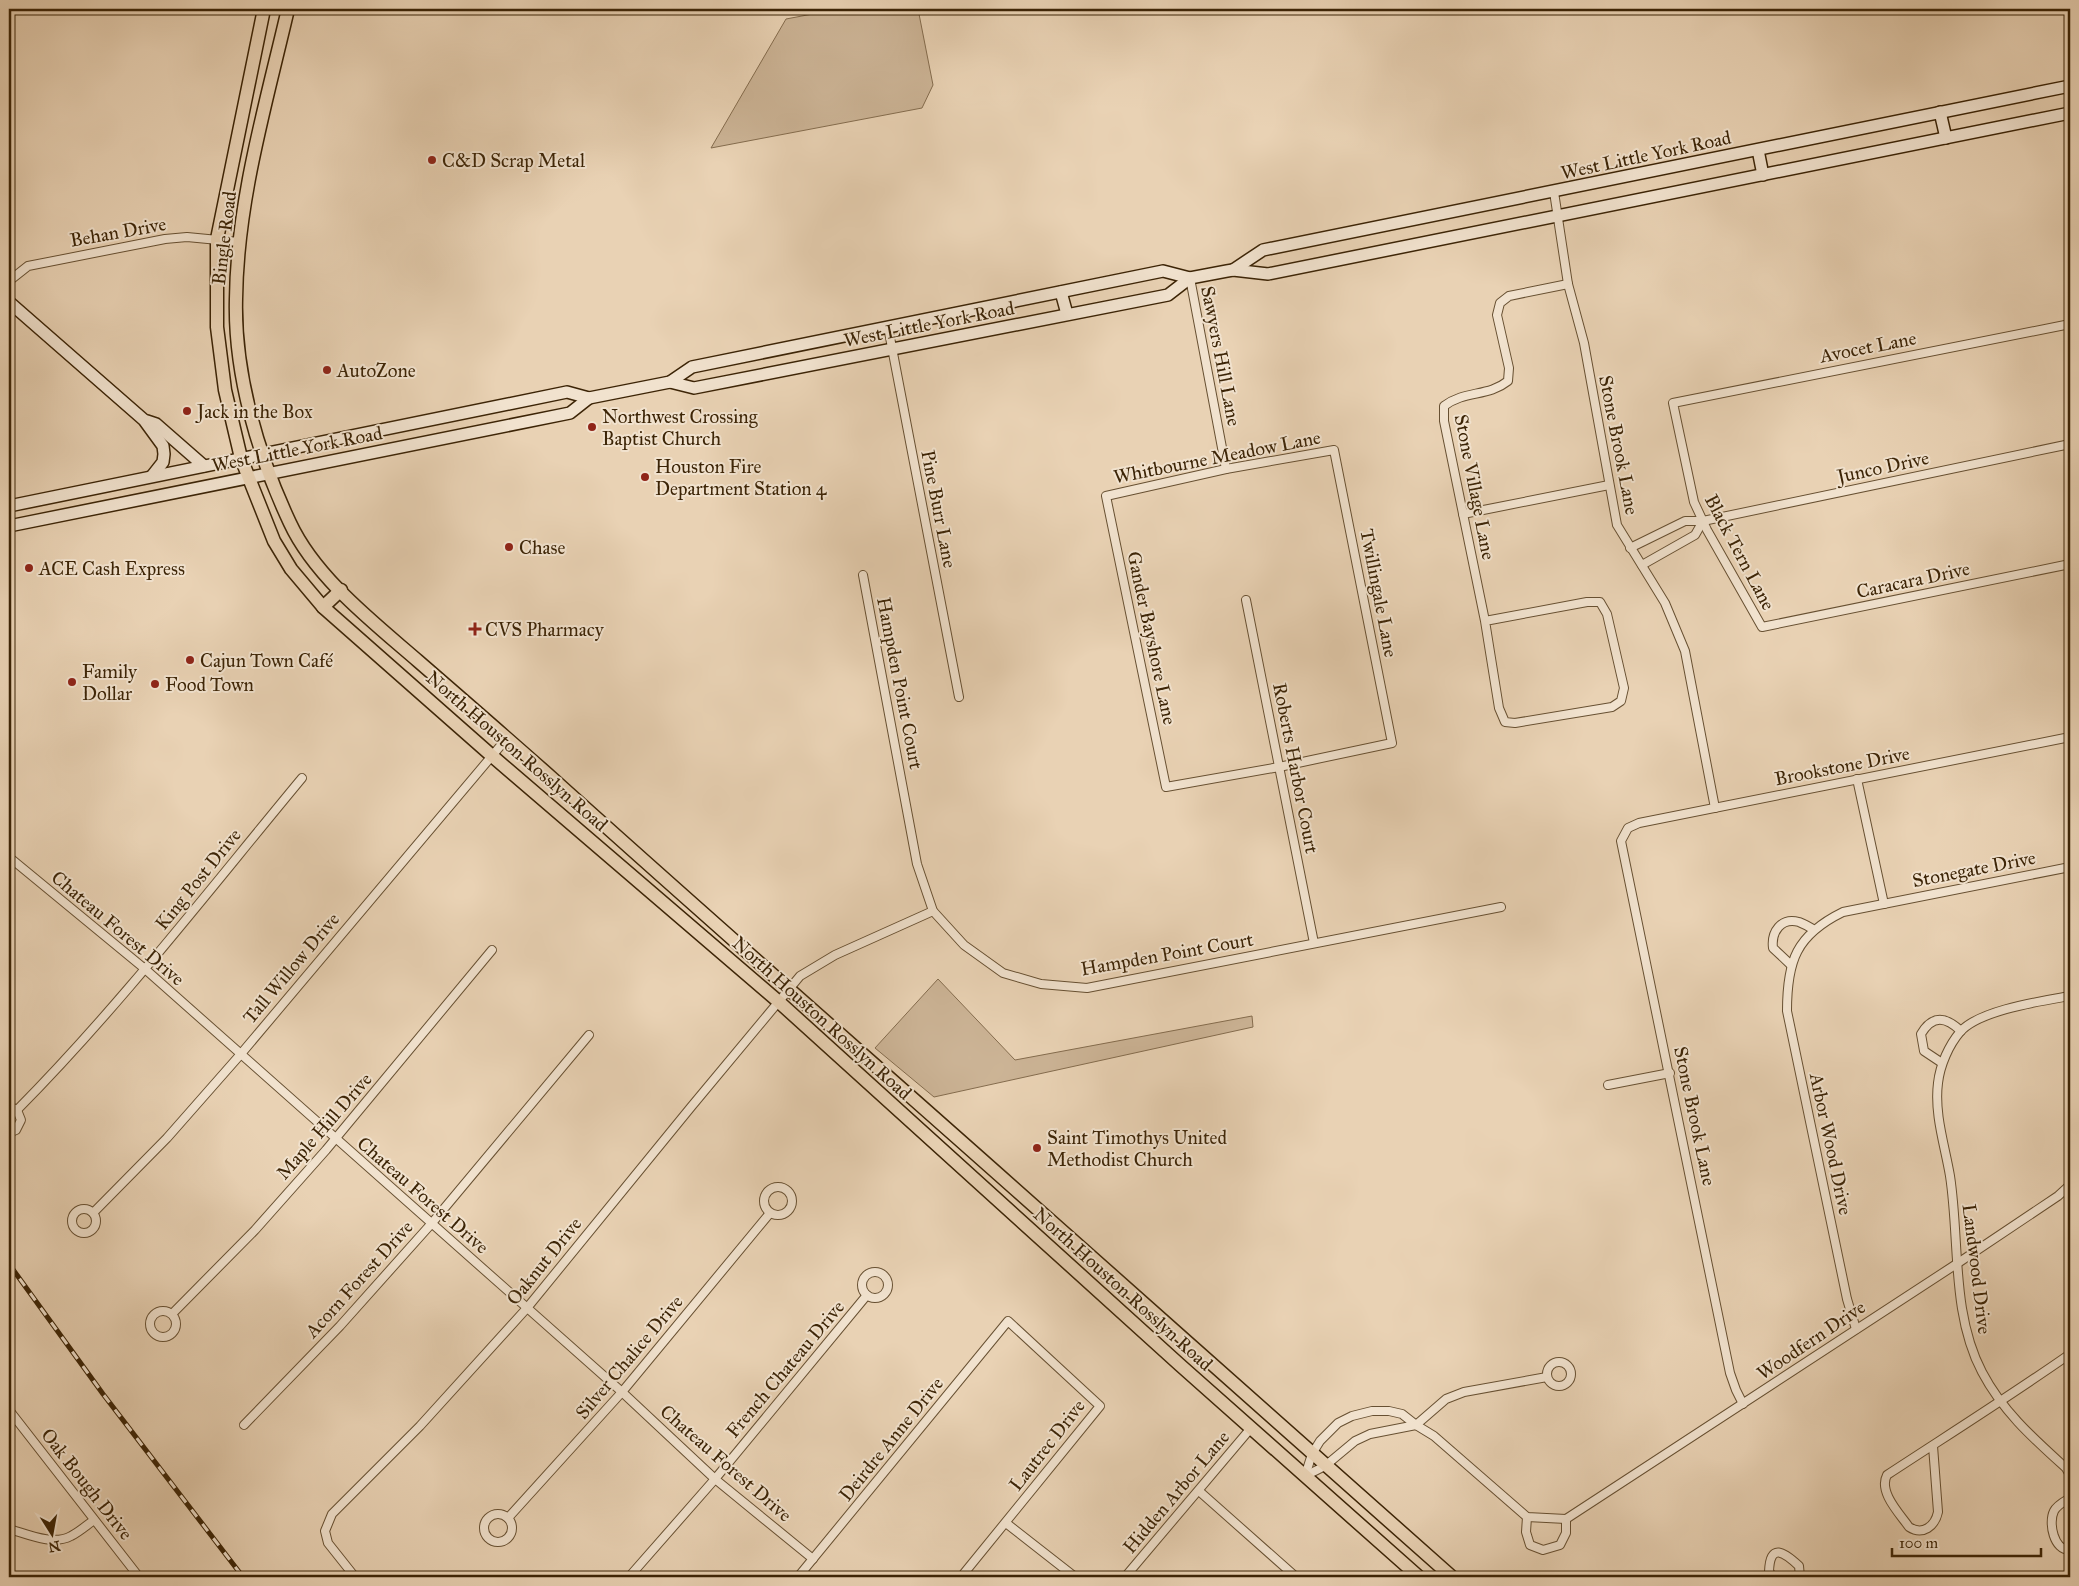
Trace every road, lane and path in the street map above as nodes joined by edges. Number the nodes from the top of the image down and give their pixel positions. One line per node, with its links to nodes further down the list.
1 (264, 9): 11 (main road, Bingle Road)
2 (288, 9): 12 (main road, Bingle Road)
3 (2070, 86): 4 (main road, West Little York Road)
4 (1940, 112): 6 (main road); 7 (main road, West Little York Road)
5 (2070, 113): 6 (main road, West Little York Road)
6 (1946, 138): 8 (main road, West Little York Road)
7 (1758, 150): 8 (main road); 9 (main road, West Little York Road)
8 (1764, 175): 10 (main road, West Little York Road)
9 (1554, 192): 10 (street, Stone Brook Lane); 13 (main road, West Little York Road)
10 (1558, 216): 13 (main road, West Little York Road); 16 (street, Stone Brook Lane)
11 (217, 239): 12 (street, Behan Drive); 15 (street, Behan Drive); 32 (main road, Bingle Road)
12 (239, 242): 31 (main road, Bingle Road)
13 (1233, 270): 14 (main road, West Little York Road)
14 (1190, 278): 17 (main road, West Little York Road); 19 (main road, West Little York Road); 34 (street, Sawyers Hill Lane)
15 (9, 281)
16 (1568, 284): 38 (street, Stone Brook Lane); 42 (street, Stone Village Lane)
17 (1061, 292): 19 (main road); 21 (main road, West Little York Road)
18 (9, 302): 27 (main road)
19 (1067, 314): 22 (main road, West Little York Road)
20 (2070, 324): 26 (street, Avocet Lane)
21 (888, 327): 22 (street, Pine Burr Lane); 23 (main road, West Little York Road)
22 (892, 349): 23 (main road, West Little York Road); 55 (street, Pine Burr Lane)
23 (670, 382): 24 (main road, West Little York Road)
24 (588, 398): 25 (main road, West Little York Road); 28 (main road, West Little York Road)
25 (508, 403): 28 (main road); 31 (main road, West Little York Road)
26 (1673, 403): 44 (street, Black Tern Lane)
27 (144, 420): 33 (main road); 36 (main road)
28 (513, 424): 35 (main road, West Little York Road)
29 (2070, 444): 44 (street, Junco Drive)
30 (1334, 450): 34 (street, Whitbourne Meadow Lane); 59 (street, Twillingale Lane)
31 (263, 454): 32 (main road, West Little York Road); 35 (main road, Bingle Road)
32 (241, 458): 33 (main road, West Little York Road); 37 (main road, North Houston Rosslyn Road)
33 (204, 466): 36 (main road, West Little York Road)
34 (1226, 469): 39 (street, Whitbourne Meadow Lane)
35 (269, 472): 37 (main road, West Little York Road); 50 (main road, North Houston Rosslyn Road)
36 (152, 476): 40 (main road, West Little York Road)
37 (248, 477): 43 (main road, West Little York Road); 52 (main road, North Houston Rosslyn Road)
38 (1609, 485): 42 (street); 46 (street, Stone Brook Lane)
39 (1106, 496): 59 (street, Gander Bayshore Lane)
40 (42, 499): 41 (main road, West Little York Road); 43 (main road)
41 (9, 506)
42 (1462, 514): 53 (street, Stone Village Lane)
43 (46, 518): 45 (main road, West Little York Road)
44 (1703, 521): 46 (street, Junco Drive); 48 (street); 54 (street, Black Tern Lane)
45 (9, 526)
46 (1630, 548): 48 (street, Stone Brook Lane)
47 (2070, 564): 54 (street, Caracara Drive)
48 (1642, 565): 62 (street, Stone Brook Lane)
49 (863, 575): 70 (street, Hampden Point Court)
50 (340, 590): 52 (main road); 57 (main road, North Houston Rosslyn Road)
51 (1246, 600): 59 (street, Roberts Harbor Court)
52 (323, 607): 58 (main road, North Houston Rosslyn Road)
53 (1485, 621): 53 (street, Stone Village Lane)
54 (1762, 627)
55 (959, 697)
56 (2070, 737): 61 (street, Brookstone Drive)
57 (507, 738): 58 (street, Tall Willow Drive); 64 (main road, North Houston Rosslyn Road)
58 (491, 755): 66 (main road, North Houston Rosslyn Road); 81 (street, Tall Willow Drive)
59 (1279, 767): 72 (street, Roberts Harbor Court)
60 (302, 778): 75 (street, King Post Drive)
61 (1857, 779): 62 (street, Brookstone Drive); 68 (street)
62 (1715, 808): 63 (street, Brookstone Drive)
63 (1625, 834): 83 (street, Stone Brook Lane)
64 (635, 853): 66 (main road); 76 (main road, North Houston Rosslyn Road)
65 (9, 857): 75 (street, Chateau Forest Drive)
66 (623, 867): 78 (main road, North Houston Rosslyn Road)
67 (2070, 867): 68 (street, Stonegate Drive)
68 (1884, 904): 71 (street, Arbor Wood Drive)
69 (1501, 907): 72 (street, Hampden Point Court)
70 (933, 911): 72 (street, Hampden Point Court); 76 (street, Oaknut Drive)
71 (1814, 930): 74 (street, Arbor Wood Drive); 74 (street)
72 (1314, 944)
73 (492, 950): 91 (street, Maple Hill Drive)
74 (1791, 965): 106 (street, Arbor Wood Drive)
75 (145, 969): 81 (street, Chateau Forest Drive); 86 (street, King Post Drive)
76 (788, 990): 78 (street, Oaknut Drive); 87 (main road, North Houston Rosslyn Road)
77 (2070, 996): 79 (street, Landwood Drive)
78 (779, 1002): 88 (main road, North Houston Rosslyn Road); 103 (street, Oaknut Drive)
79 (1961, 1031): 82 (street, Landwood Drive); 82 (street)
80 (589, 1035): 97 (street, Acorn Forest Drive)
81 (240, 1055): 91 (street, Chateau Forest Drive); 95 (street, Tall Willow Drive)
82 (1942, 1063): 100 (street, Landwood Drive)
83 (1670, 1073): 84 (street); 113 (street, Stone Brook Lane)
84 (1608, 1085)
85 (9, 1106): 86 (street)
86 (17, 1110): 90 (street)
87 (927, 1112): 88 (main road); 94 (main road, North Houston Rosslyn Road)
88 (913, 1124): 98 (main road, North Houston Rosslyn Road)
89 (2070, 1127): 92 (street)
90 (9, 1133)
91 (335, 1140): 97 (street, Chateau Forest Drive); 104 (street, Maple Hill Drive)
92 (2070, 1142)
93 (2070, 1185): 100 (street, Woodfern Drive)
94 (1041, 1212): 98 (main road); 99 (main road, North Houston Rosslyn Road)
95 (93, 1213)
96 (770, 1213): 111 (street, Silver Chalice Drive)
97 (432, 1223): 103 (street, Chateau Forest Drive); 115 (street, Acorn Forest Drive)
98 (1026, 1226): 101 (main road, North Houston Rosslyn Road)
99 (1092, 1258): 101 (main road); 107 (main road, North Houston Rosslyn Road)
100 (1958, 1264): 106 (street, Woodfern Drive); 112 (street, Landwood Drive)
101 (1073, 1269): 109 (main road, North Houston Rosslyn Road)
102 (867, 1295): 123 (street, French Chateau Drive)
103 (527, 1308): 111 (street, Chateau Forest Drive); 136 (street, Oaknut Drive)
104 (172, 1314)
105 (1008, 1321): 130 (street, Lautrec Drive); 133 (street, Deirdre Anne Drive)
106 (1856, 1329): 113 (street, Woodfern Drive)
107 (1195, 1350): 109 (main road); 119 (main road, North Houston Rosslyn Road)
108 (2070, 1354): 112 (street)
109 (1180, 1365): 117 (main road, North Houston Rosslyn Road)
110 (1547, 1377): 116 (street)
111 (622, 1392): 123 (street, Chateau Forest Drive); 127 (street, Silver Chalice Drive)
112 (2000, 1402): 118 (street); 121 (street, Landwood Drive)
113 (1743, 1404): 128 (street, Woodfern Drive)
114 (9, 1410): 129 (street, Oak Bough Drive)
115 (244, 1425)
116 (1416, 1425): 119 (street); 120 (street); 126 (street)
117 (1251, 1428): 122 (main road, North Houston Rosslyn Road); 124 (street, Hidden Arbor Lane)
118 (1933, 1446): 118 (street)
119 (1312, 1454): 120 (main road, North Houston Rosslyn Road); 122 (street)
120 (1325, 1466): 122 (street); 144 (main road, North Houston Rosslyn Road)
121 (2070, 1475)
122 (1305, 1476): 143 (main road, North Houston Rosslyn Road)
123 (715, 1479): 133 (street, Chateau Forest Drive); 137 (street, French Chateau Drive)
124 (1199, 1491): 141 (street, Hidden Arbor Lane); 142 (street)
125 (2070, 1498): 132 (street)
126 (1527, 1517): 128 (street); 128 (street)
127 (508, 1518)
128 (1566, 1519)
129 (94, 1520): 131 (street); 135 (street, Oak Bough Drive)
130 (1006, 1523): 139 (street, Lautrec Drive); 140 (street)
131 (9, 1529)
132 (2070, 1550)
133 (813, 1559): 138 (street, Deirdre Anne Drive)
134 (1769, 1575): 145 (street)
135 (139, 1577)
136 (355, 1577)
137 (630, 1577)
138 (798, 1577)
139 (961, 1577)
140 (1075, 1577)
141 (1125, 1577)
142 (1296, 1577)
143 (1419, 1577)
144 (1452, 1577)
145 (1800, 1577)

